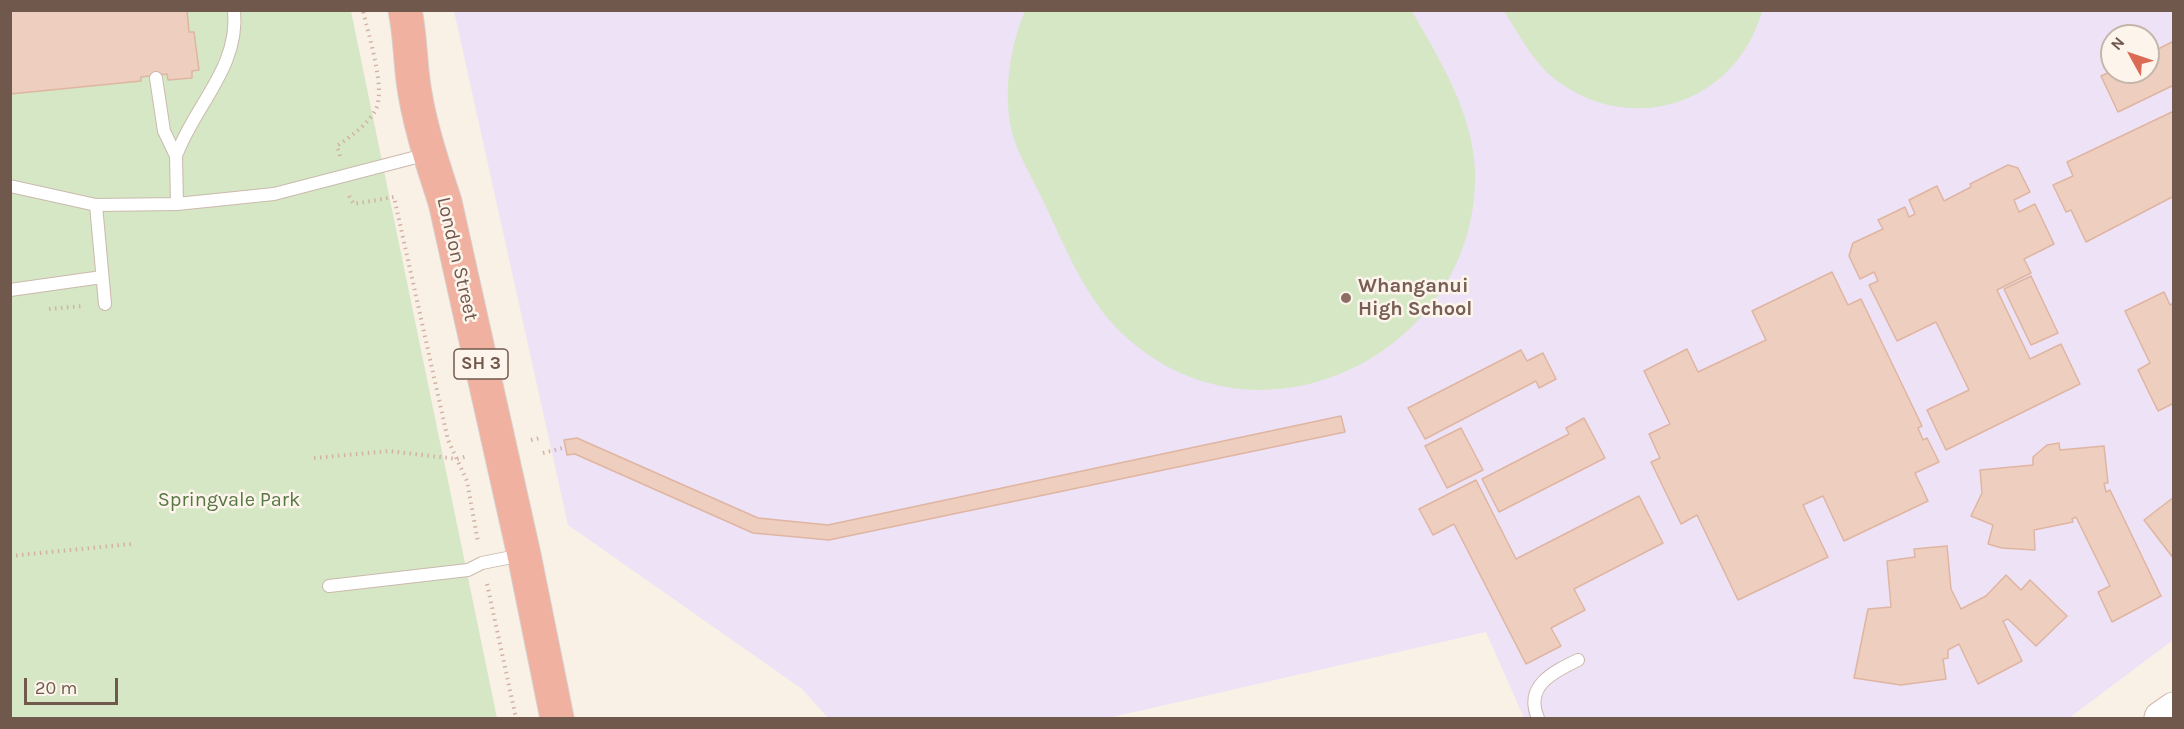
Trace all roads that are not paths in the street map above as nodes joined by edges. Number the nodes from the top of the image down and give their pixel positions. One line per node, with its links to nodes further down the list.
1 (234, 10): 5 (lane)
2 (405, 10): 4 (highway, London Street / SH 3)
3 (156, 78): 5 (lane)
4 (429, 153): 7 (lane); 12 (highway, London Street / SH 3)
5 (176, 156): 7 (lane)
6 (10, 186): 8 (lane)
7 (177, 204): 8 (lane)
8 (96, 205): 9 (lane)
9 (102, 277): 10 (lane); 11 (lane)
10 (10, 290)
11 (105, 304)
12 (524, 555): 13 (lane); 16 (highway, London Street / SH 3)
13 (329, 586)
14 (1578, 660): 17 (lane)
15 (2174, 709): 18 (main road)
16 (557, 718)
17 (1538, 718)
18 (2161, 718)

